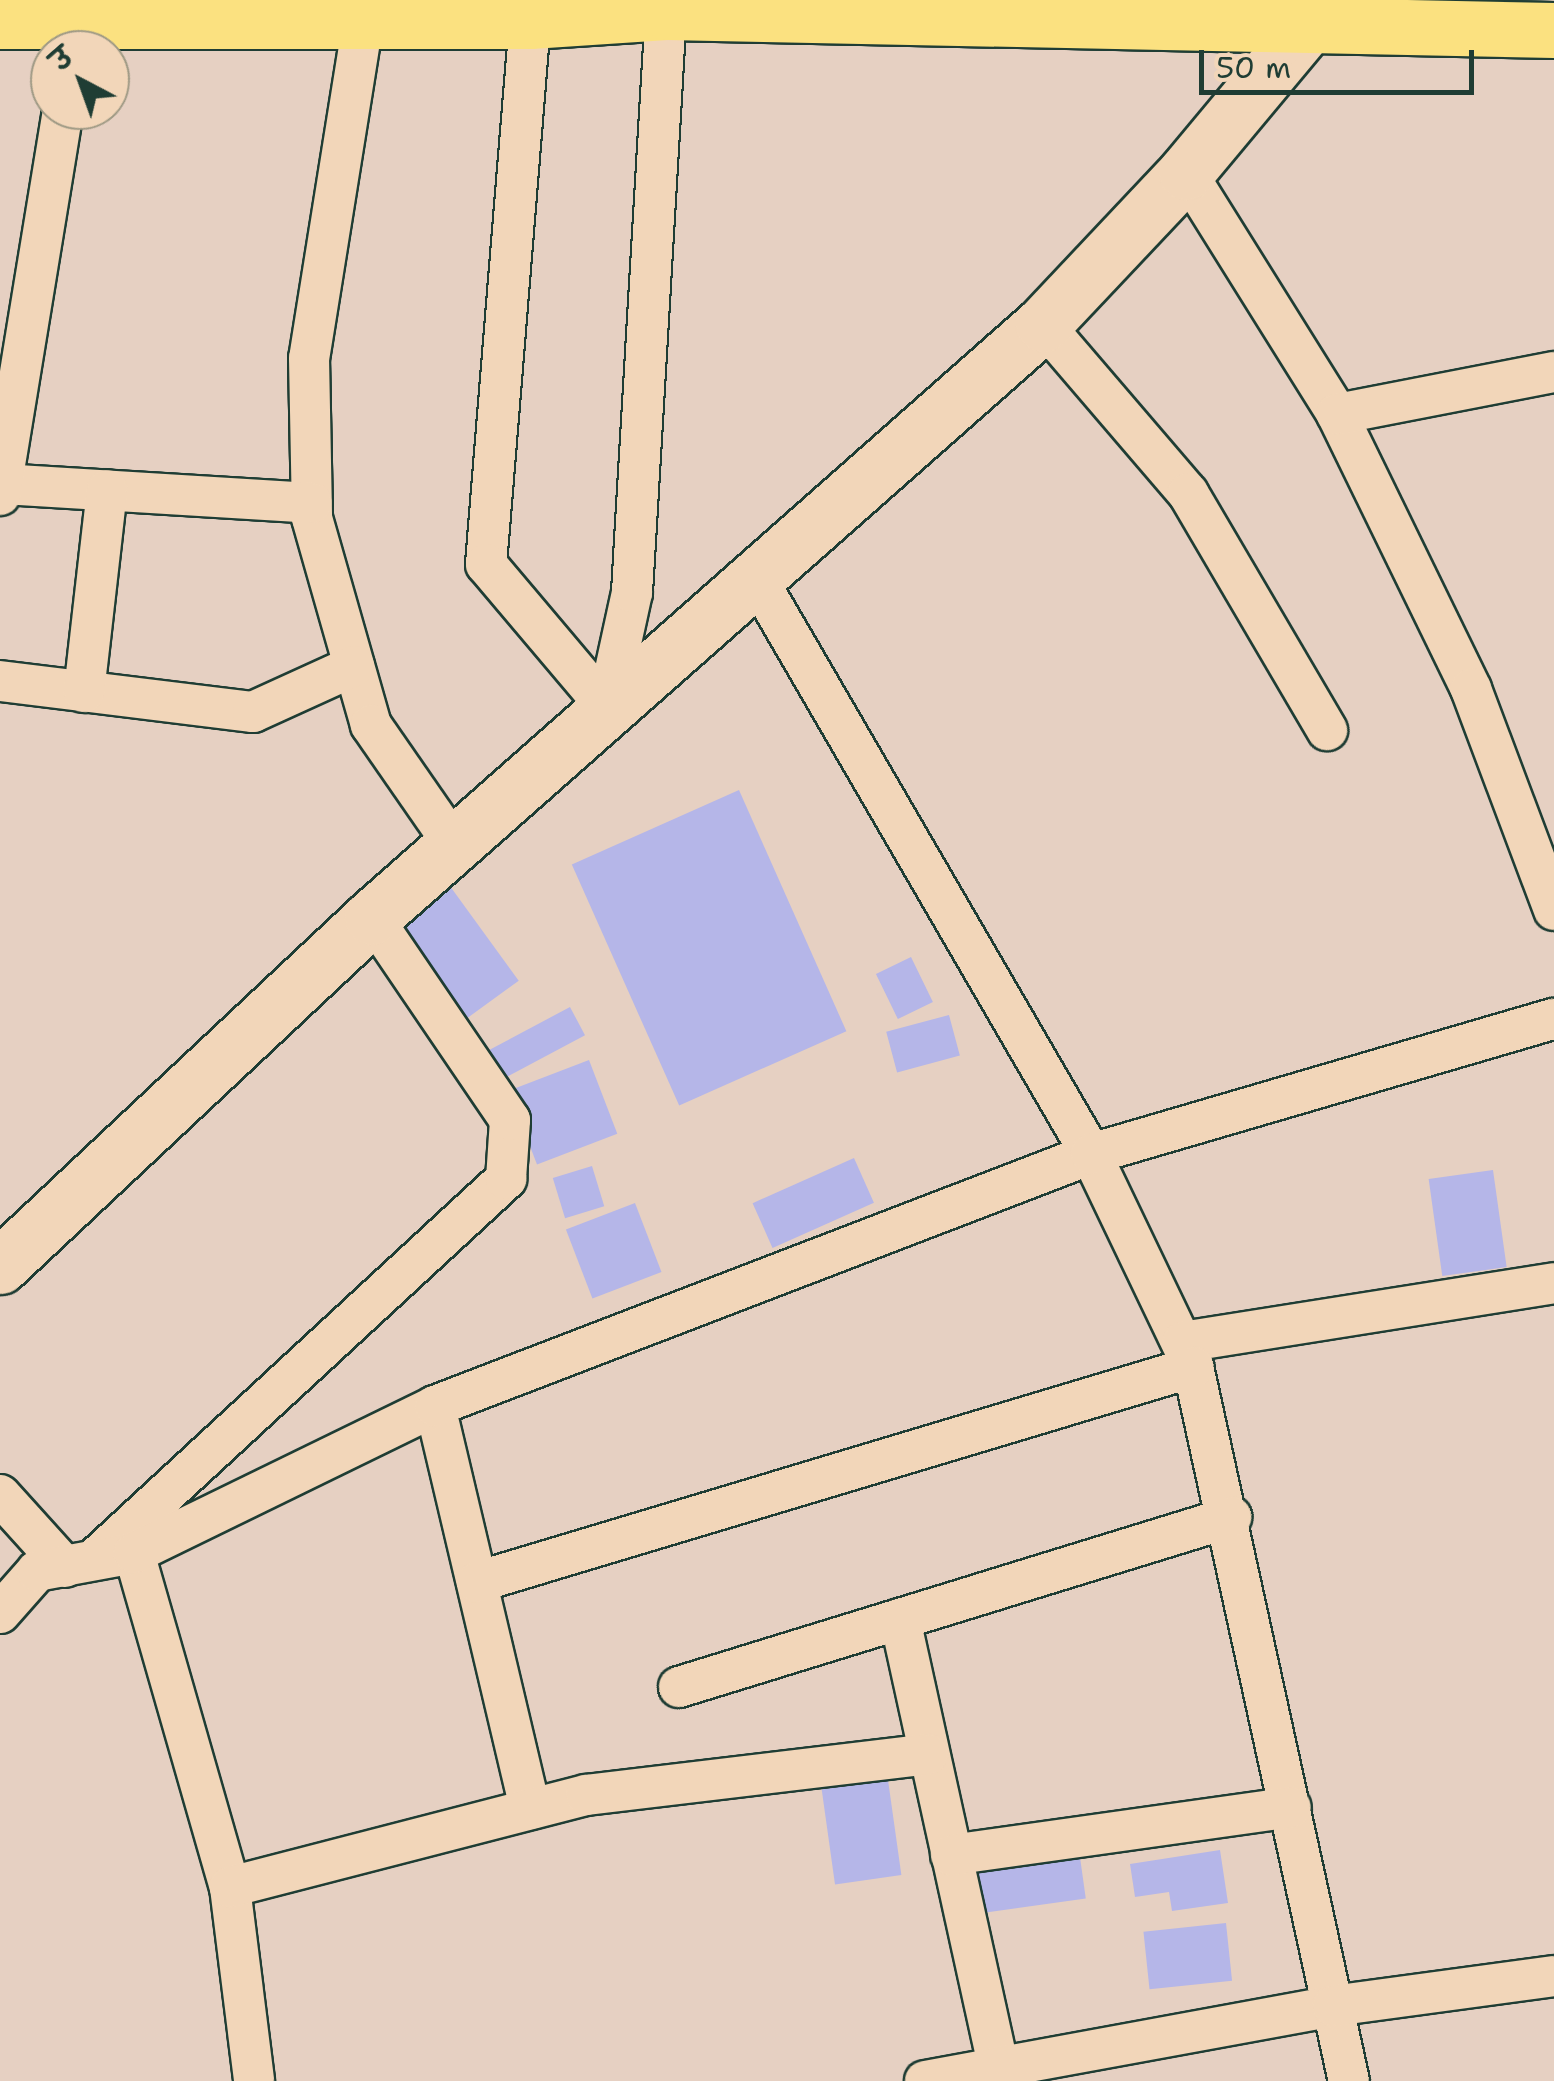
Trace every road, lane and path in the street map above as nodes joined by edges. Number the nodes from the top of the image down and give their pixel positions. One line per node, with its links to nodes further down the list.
1 (666, 12): 2 (main road); 5 (main road); 21 (street)
2 (530, 21): 4 (main road); 21 (street)
3 (0, 22): 6 (main road)
4 (363, 22): 8 (main road); 16 (street)
5 (1310, 23): 7 (main road); 10 (street)
6 (51, 30)
7 (1554, 30)
8 (130, 32)
9 (60, 130): 14 (street)
10 (1186, 172): 11 (street); 13 (street)
11 (1043, 324): 17 (street); 22 (street)
12 (1554, 372): 13 (street)
13 (1338, 414): 23 (street)
14 (1, 489): 15 (street)
15 (108, 490): 16 (street); 20 (street)
16 (312, 503): 18 (street)
17 (754, 574): 21 (street); 28 (street)
18 (354, 666): 20 (street); 24 (street)
19 (0, 681): 20 (street)
20 (84, 692)
21 (607, 707): 24 (street)
22 (1327, 730)
23 (1539, 828): 25 (street)
24 (454, 846): 26 (street)
25 (1554, 910)
26 (372, 917): 29 (street); 36 (street)
27 (1554, 1019): 28 (street)
28 (1091, 1154): 31 (street); 32 (street)
29 (0, 1266)
30 (1554, 1283): 31 (street)
31 (1188, 1354): 34 (street); 37 (street)
32 (435, 1406): 35 (street); 37 (street)
33 (0, 1494): 36 (street)
34 (1231, 1518): 39 (street); 42 (street)
35 (134, 1553): 36 (street); 45 (street)
36 (79, 1564): 38 (street)
37 (476, 1582): 43 (street)
38 (0, 1613)
39 (900, 1619): 40 (street); 41 (street)
40 (679, 1687)
41 (928, 1754): 43 (street); 44 (street)
42 (1291, 1807): 44 (street); 47 (street)
43 (530, 1810): 45 (street)
44 (951, 1856): 48 (street)
45 (230, 1887): 49 (street)
46 (1554, 1976): 47 (street)
47 (1333, 2006): 48 (street); 51 (street)
48 (998, 2066): 50 (street)
49 (254, 2081)
50 (925, 2081)
51 (1349, 2081)

